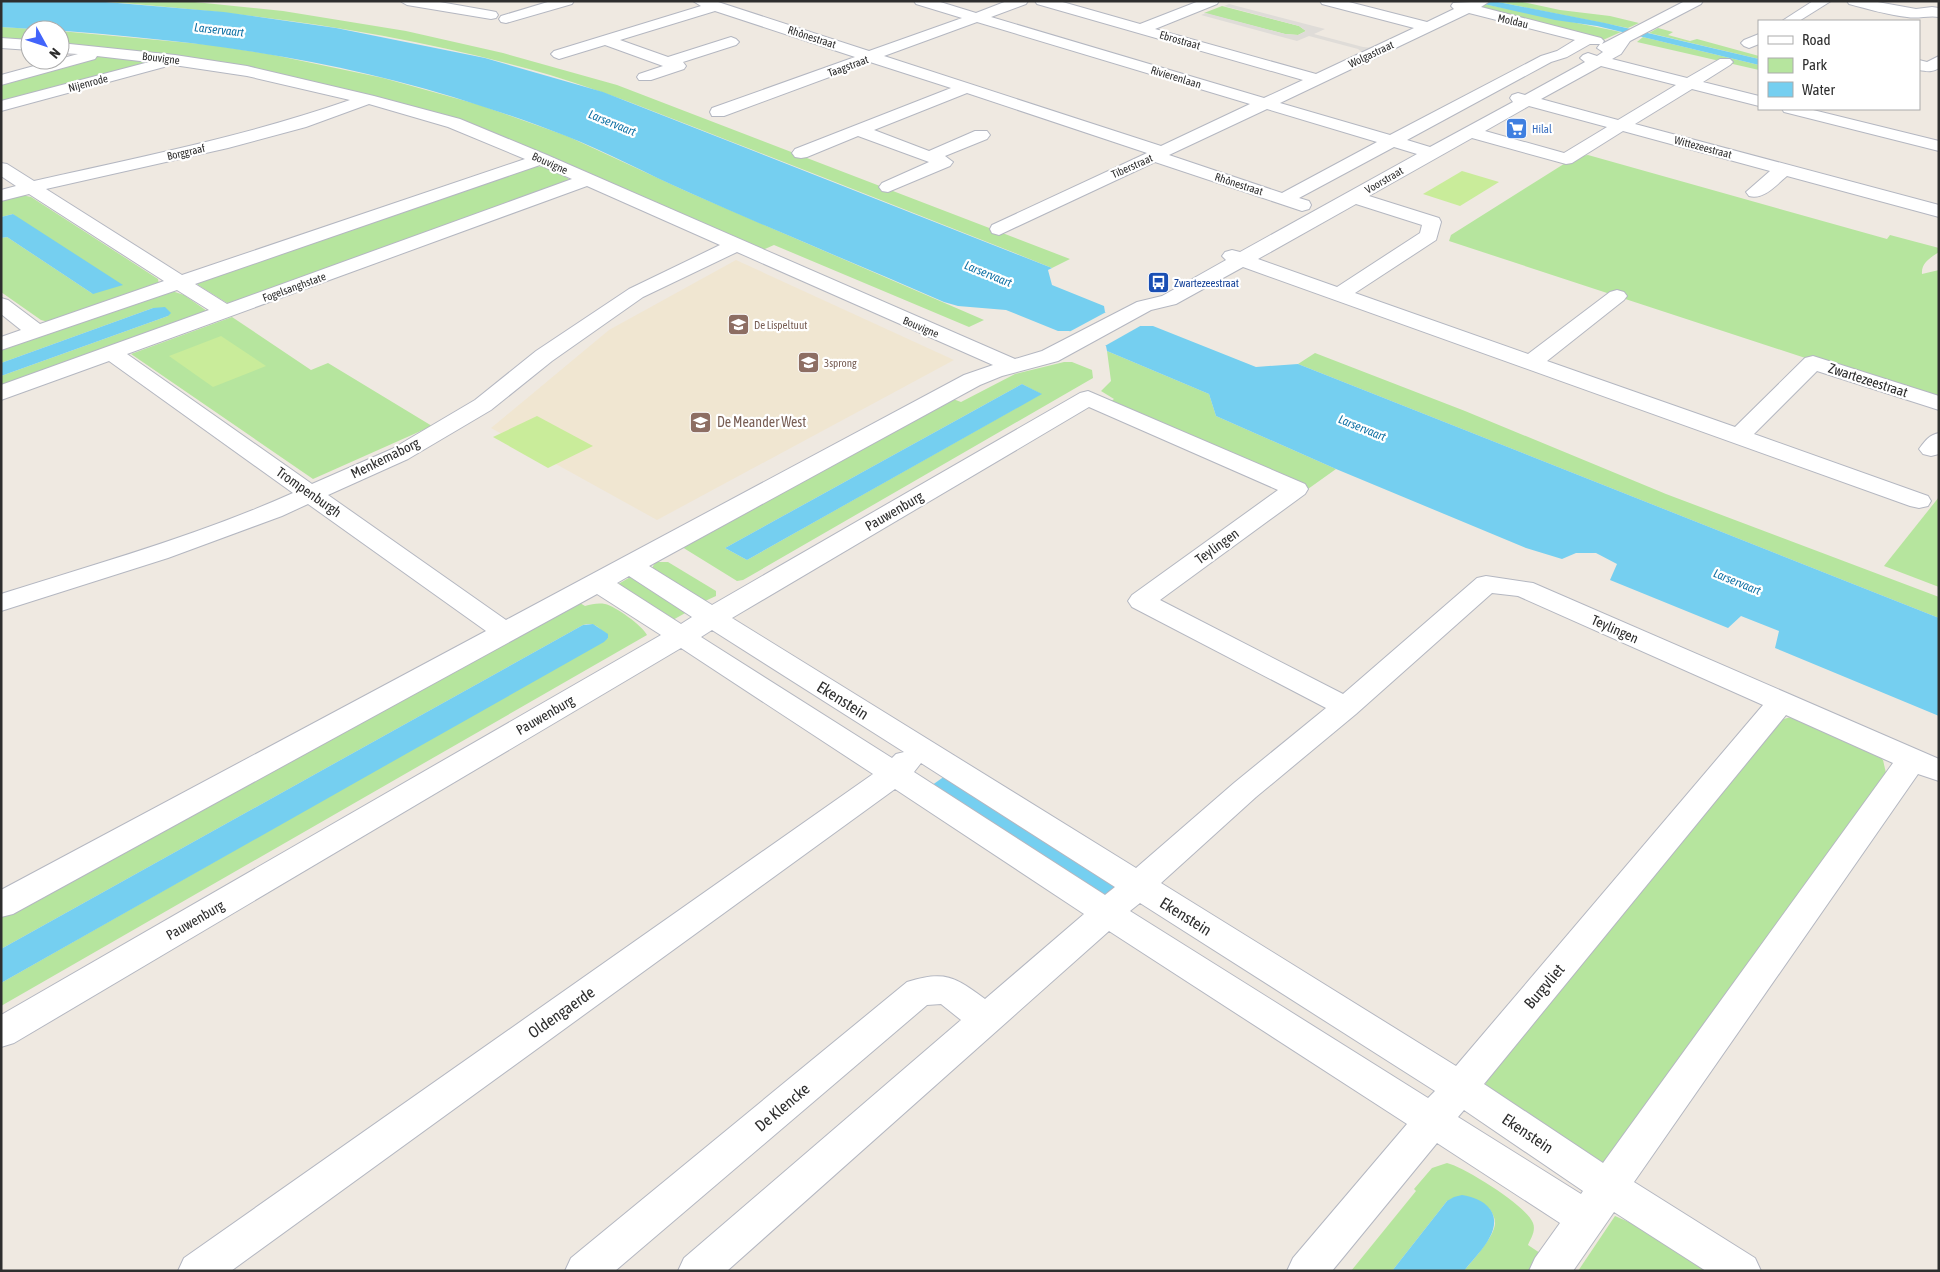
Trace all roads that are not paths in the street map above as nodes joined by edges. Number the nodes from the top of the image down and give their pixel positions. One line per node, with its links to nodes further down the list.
1 (407, 1): 11 (street)
2 (567, 1): 19 (street)
3 (920, 1): 18 (street, Rivierenlaan)
4 (1021, 1): 18 (street, Taagstraat)
5 (1042, 1): 23 (street, Ebrostraat)
6 (1212, 1): 23 (street)
7 (1327, 1): 21 (street)
8 (1696, 1): 27 (street, Voorstraat)
9 (1824, 1): 20 (street)
10 (1854, 1): 16 (street)
11 (428, 3): 17 (street)
12 (708, 4): 25 (street, Rhônestraat); 33 (street, Rhônestraat)
13 (1448, 4): 14 (street, Moldau)
14 (1476, 4): 21 (street, Wolgastraat); 24 (street, Moldau)
15 (1936, 10): 16 (street)
16 (1914, 14): 22 (street)
17 (491, 15)
18 (977, 18): 33 (street, Taagstraat); 48 (street, Rivierenlaan)
19 (506, 19)
20 (1791, 20)
21 (1429, 27): 41 (street, Wolgastraat)
22 (1933, 27)
23 (1141, 29): 41 (street, Ebrostraat)
24 (1588, 39): 27 (street); 58 (street)
25 (606, 40): 32 (street, Rhônestraat); 37 (street)
26 (731, 42): 37 (street)
27 (1621, 42): 34 (street, Voorstraat)
28 (1, 43): 29 (street)
29 (20, 44)
30 (70, 49): 31 (street, Bouvigne)
31 (106, 52): 35 (street, Bouvigne); 42 (street, Nijenrode)
32 (559, 54)
33 (872, 57): 44 (street, Rhônestraat); 51 (street, Taagstraat)
34 (1592, 59): 43 (street); 46 (street, Voorstraat)
35 (175, 60): 45 (street, Bouvigne); 49 (street, Nijenrode)
36 (1939, 61): 39 (street)
37 (668, 62): 40 (street)
38 (1724, 62): 43 (street)
39 (1920, 65)
40 (645, 77)
41 (1318, 79): 48 (street, Wolgastraat)
42 (1, 80)
43 (1689, 84): 47 (street); 53 (street)
44 (966, 88): 55 (street); 62 (street, Rhônestraat)
45 (368, 99): 64 (street, Bouvigne); 68 (street, Borggraaf)
46 (1522, 99): 53 (street, Wittezeestraat); 56 (street, Voorstraat); 60 (street, Voorstraat)
47 (1758, 101)
48 (1265, 104): 58 (street, Rivierenlaan); 62 (street, Tiberstraat)
49 (1, 106)
50 (1794, 110): 54 (street)
51 (718, 112)
52 (1871, 114): 54 (street)
53 (1622, 126): 56 (street); 66 (street, Wittezeestraat)
54 (1856, 126): 59 (street)
55 (857, 130): 61 (street); 63 (street)
56 (1470, 132): 60 (street, Voorstraat)
57 (981, 136): 63 (street)
58 (1392, 142): 60 (street, Rivierenlaan); 73 (street)
59 (1939, 146)
60 (1425, 152): 72 (street, Voorstraat); 74 (street, Voorstraat)
61 (800, 153)
62 (1158, 154): 73 (street, Rhônestraat); 76 (street, Tiberstraat)
63 (930, 157): 69 (street)
64 (541, 159): 67 (street, Bouvigne); 79 (street)
65 (1, 168): 68 (street)
66 (1784, 169): 70 (street); 75 (street, Wittezeestraat)
67 (587, 180): 77 (street, Bouvigne); 83 (street, Fogelsanghstate)
68 (32, 186): 71 (street, Borggraaf); 79 (street)
69 (888, 187)
70 (1755, 192)
71 (1, 196)
72 (1354, 197): 74 (street, Voorstraat); 80 (street)
73 (1284, 199): 74 (street, Rhônestraat)
74 (1318, 210): 78 (street, Voorstraat)
75 (1939, 211)
76 (999, 229)
77 (735, 245): 88 (street, Bouvigne); 93 (street, Menkemaborg)
78 (1236, 257): 80 (street); 88 (street, Voorstraat)
79 (181, 284): 83 (street); 84 (street)
80 (1340, 294): 87 (street)
81 (1617, 296): 87 (street)
82 (1, 304): 84 (street)
83 (225, 312): 86 (street, Fogelsanghstate)
84 (37, 332): 85 (street)
85 (1, 344)
86 (111, 353): 89 (street, Fogelsanghstate); 93 (street, Trompenburgh)
87 (1530, 363): 92 (street)
88 (1014, 366): 95 (street)
89 (1, 393)
90 (1088, 398): 98 (street, Pauwenburg); 102 (street, Teylingen)
91 (1939, 403): 92 (street, Zwartezeestraat)
92 (1738, 437): 94 (street)
93 (311, 494): 97 (street, Menkemaborg); 99 (street, Trompenburgh)
94 (1919, 501)
95 (629, 565): 96 (street); 98 (street, Ekenstein)
96 (597, 582): 99 (street); 100 (street)
97 (1, 603)
98 (712, 618): 100 (street, Pauwenburg); 103 (street, Ekenstein)
99 (506, 632): 107 (street)
100 (681, 636): 105 (street); 110 (street, Pauwenburg)
101 (1781, 702): 102 (street, Teylingen); 104 (street, Teylingen); 111 (street, Burgvliet)
102 (1346, 707): 106 (street, Teylingen)
103 (920, 748): 105 (street, Oldengaerde); 106 (street, Ekenstein)
104 (1925, 765): 113 (street)
105 (895, 774): 108 (street); 115 (street, Oldengaerde)
106 (1138, 885): 108 (street, Teylingen); 111 (street, Ekenstein)
107 (1, 905)
108 (1107, 914): 109 (street); 112 (street)
109 (986, 1019): 116 (street, De Klencke); 117 (street)
110 (1, 1033)
111 (1459, 1087): 112 (street, Burgvliet); 113 (street, Ekenstein)
112 (1431, 1120): 114 (street); 118 (street, Burgvliet)
113 (1608, 1187): 114 (street); 120 (street, Ekenstein)
114 (1586, 1218): 119 (street)
115 (198, 1271)
116 (585, 1271)
117 (698, 1271)
118 (1307, 1271)
119 (1549, 1271)
120 (1741, 1271)

